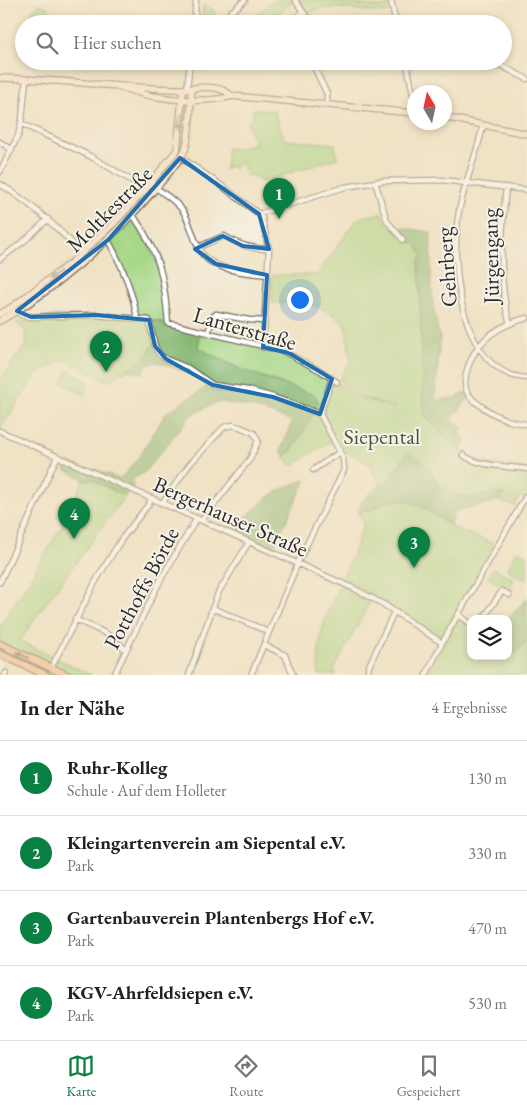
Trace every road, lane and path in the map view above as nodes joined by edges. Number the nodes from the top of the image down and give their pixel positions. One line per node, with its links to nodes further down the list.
1 (196, 0): 6 (street)
2 (245, 0): 7 (street)
3 (295, 0): 5 (street)
4 (391, 0): 10 (street)
5 (303, 12): 8 (street); 9 (street)
6 (195, 15)
7 (228, 15)
8 (299, 15)
9 (306, 15)
10 (394, 15)
11 (189, 70): 20 (street)
12 (315, 70): 24 (street)
13 (408, 70): 18 (street)
14 (510, 70): 17 (street)
15 (0, 76): 16 (street)
16 (24, 79): 19 (street); 27 (street)
17 (527, 79)
18 (411, 85)
19 (118, 87): 20 (street); 22 (street)
20 (187, 89): 21 (street); 22 (street, Moltkestraße); 23 (street, Moltkestraße)
21 (232, 96): 23 (street); 24 (street)
22 (182, 99): 23 (street); 32 (street, Moltkestraße, one-way to 32)
23 (191, 100): 32 (street, Moltkestraße)
24 (327, 105): 25 (street)
25 (407, 112)
26 (452, 119): 28 (street)
27 (22, 124): 31 (street); 39 (street)
28 (483, 125): 29 (street); 35 (street, Gehrberg)
29 (527, 134)
30 (0, 142): 31 (street)
31 (12, 150): 33 (street)
32 (177, 156): 38 (street, Moltkestraße); 39 (street, Moltkestraße); 41 (street)
33 (0, 172)
34 (375, 182): 35 (street); 41 (street); 45 (street)
35 (467, 182): 37 (street); 60 (street, Gehrberg)
36 (0, 184): 43 (street)
37 (506, 187): 40 (street); 57 (street, Jürgengang)
38 (156, 188): 42 (street, Moltkestraße); 46 (street)
39 (146, 189): 48 (street, Moltkestraße)
40 (527, 190)
41 (259, 214): 47 (street)
42 (133, 215): 44 (street, Moltkestraße); 58 (street, Lanterstraße)
43 (48, 219): 48 (street); 49 (street)
44 (108, 240): 51 (street, Moltkestraße); 53 (street)
45 (403, 240)
46 (200, 247): 47 (street); 50 (street)
47 (269, 249): 50 (street)
48 (82, 253): 52 (street, Moltkestraße, one-way to 52)
49 (0, 259)
50 (267, 275): 55 (street)
51 (17, 311): 53 (street); 56 (street, Moltkestraße)
52 (0, 314)
53 (137, 317): 64 (street)
54 (527, 318): 57 (street)
55 (264, 320): 58 (street); 59 (street)
56 (0, 321)
57 (510, 324): 60 (street)
58 (208, 333): 59 (street, Lanterstraße)
59 (263, 347): 62 (street, Lanterstraße)
60 (478, 347): 61 (street, Gehrberg); 65 (street)
61 (527, 378)
62 (332, 379): 63 (street, Lanterstraße); 64 (street)
63 (337, 382)
64 (320, 414): 67 (street)
65 (527, 424)
66 (0, 431): 69 (street, Bergerhauser Straße)
67 (340, 452): 71 (street); 77 (street)
68 (463, 456): 70 (street)
69 (57, 457): 73 (street, Bergerhauser Straße); 78 (street)
70 (527, 469)
71 (313, 470)
72 (526, 496): 82 (street)
73 (152, 498): 74 (street, Bergerhauser Straße); 84 (street)
74 (163, 502): 75 (street, Bergerhauser Straße); 75 (street, Potthoffs Börde)
75 (200, 519): 76 (street, Bergerhauser Straße); 90 (street, Potthoffs Börde)
76 (249, 542): 77 (street, Bergerhauser Straße); 80 (street)
77 (298, 564): 81 (street, Bergerhauser Straße); 86 (street)
78 (0, 582)
79 (509, 595): 83 (street)
80 (212, 608): 86 (street); 96 (street)
81 (394, 612): 87 (street, Bergerhauser Straße); 99 (street)
82 (459, 615): 85 (street); 87 (street)
83 (486, 615)
84 (75, 619): 90 (street); 92 (street)
85 (467, 621)
86 (269, 632): 89 (street)
87 (442, 643): 100 (street)
88 (0, 644): 92 (main road, one-way to 88)
89 (264, 645): 97 (street); 98 (street)
90 (125, 649): 95 (street, Potthoffs Börde)
91 (0, 654): 93 (main road)
92 (51, 668): 94 (main road)
93 (46, 675)
94 (67, 675)
95 (114, 675)
96 (189, 675)
97 (251, 675)
98 (292, 675)
99 (369, 675)
100 (426, 675)

